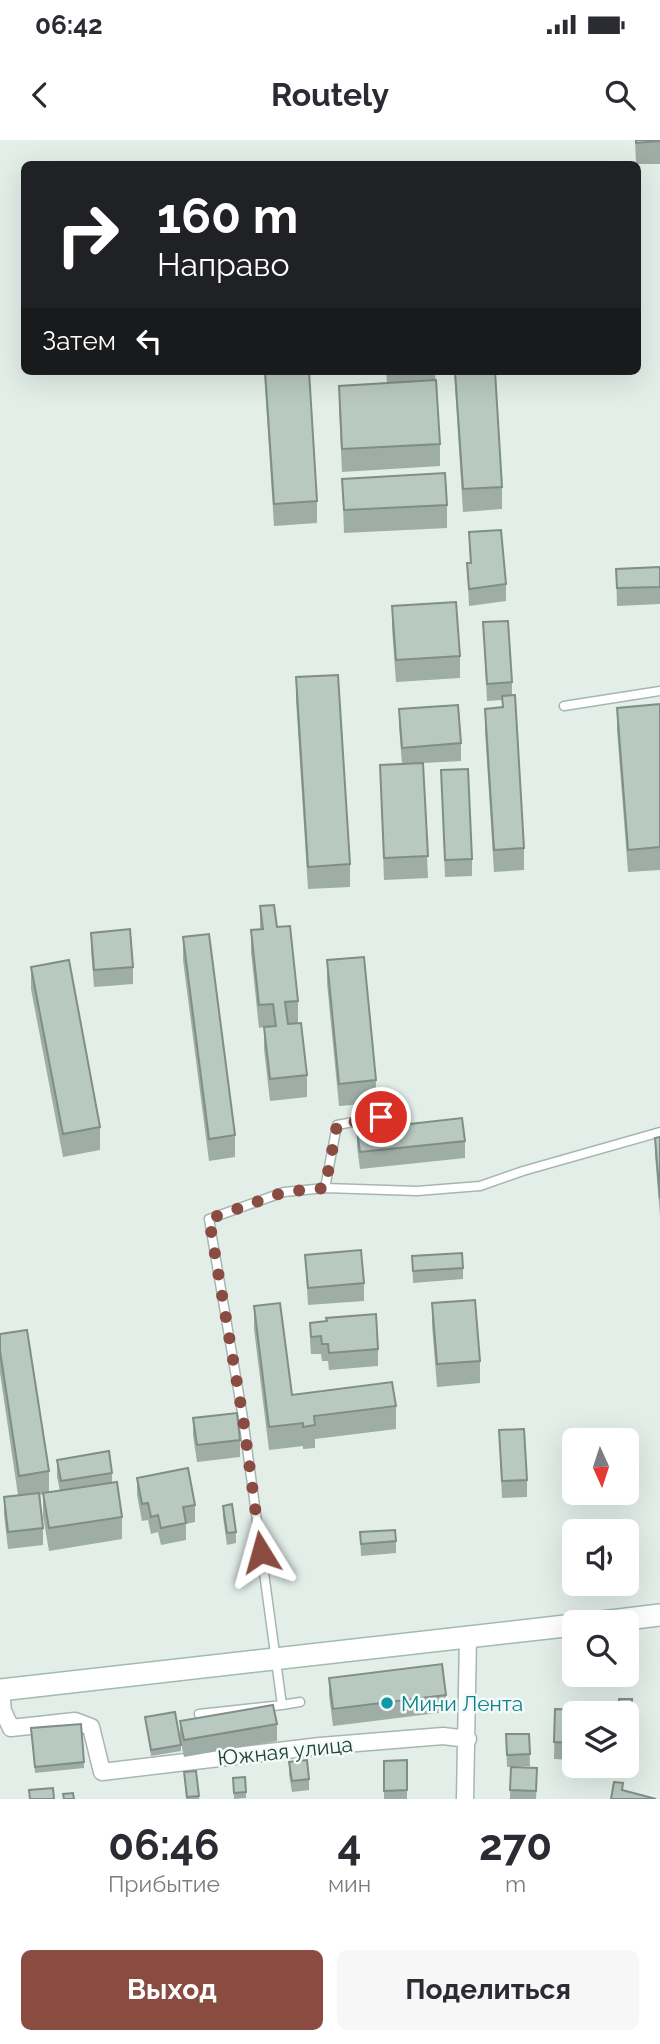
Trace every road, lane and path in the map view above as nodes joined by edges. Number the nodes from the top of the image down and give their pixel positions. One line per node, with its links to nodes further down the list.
1 (660, 691): 2 (lane)
2 (564, 706)
3 (381, 1117): 5 (lane)
4 (660, 1132): 5 (lane)
5 (325, 1188): 10 (lane)
6 (660, 1615): 7 (main road)
7 (639, 1618)
8 (562, 1626): 9 (main road)
9 (468, 1637): 10 (main road); 16 (street)
10 (276, 1659): 13 (lane); 14 (main road)
11 (0, 1683): 14 (lane)
12 (300, 1702): 13 (lane)
13 (282, 1704): 15 (lane)
14 (1, 1705): 16 (street, Южная улица)
15 (199, 1714)
16 (468, 1739): 17 (street)
17 (465, 1799)

